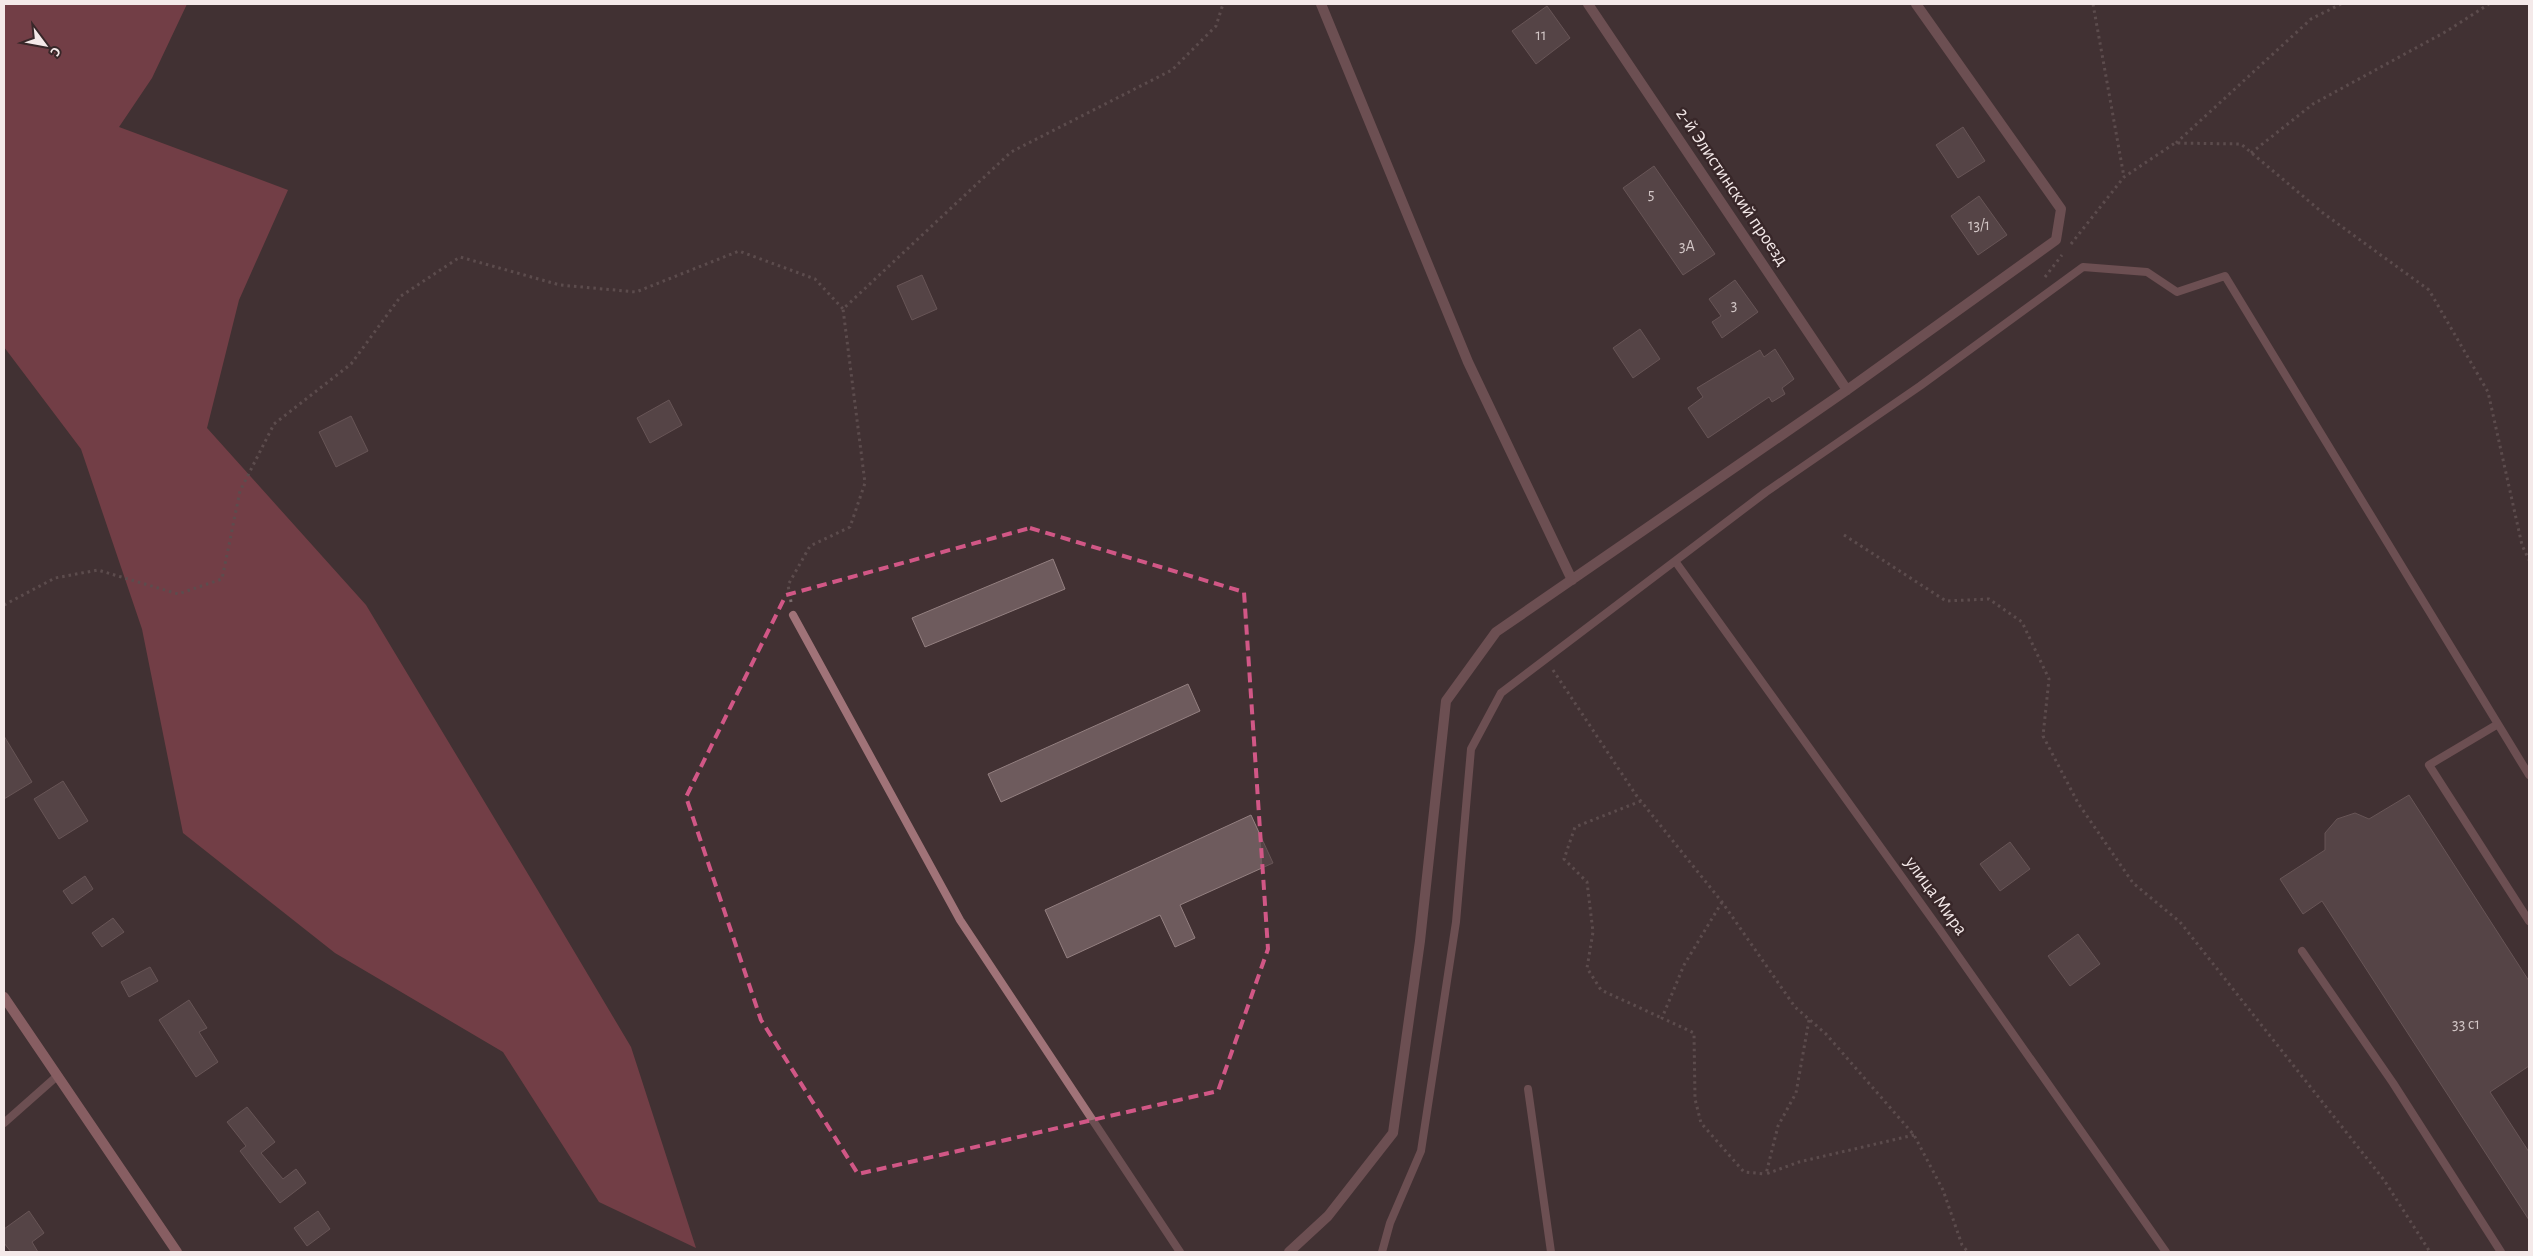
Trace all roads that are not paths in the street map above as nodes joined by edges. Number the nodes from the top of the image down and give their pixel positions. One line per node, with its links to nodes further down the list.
1 (1321, 4): 6 (street)
2 (1588, 4): 4 (street, 2-й Элистинский проезд)
3 (1916, 4): 4 (street)
4 (1847, 390): 6 (street)
5 (1675, 561): 8 (lane); 19 (lane); 21 (lane, улица Мира)
6 (1572, 580): 18 (street)
7 (793, 615): 17 (lane)
8 (2498, 724): 9 (lane); 10 (lane)
9 (2529, 775)
10 (2529, 921)
11 (2302, 951): 22 (lane)
12 (4, 997): 13 (street)
13 (56, 1077): 15 (lane); 16 (street)
14 (1528, 1089): 20 (lane)
15 (4, 1122)
16 (177, 1252)
17 (1180, 1252)
18 (1289, 1252)
19 (1382, 1252)
20 (1551, 1252)
21 (2166, 1252)
22 (2501, 1252)

